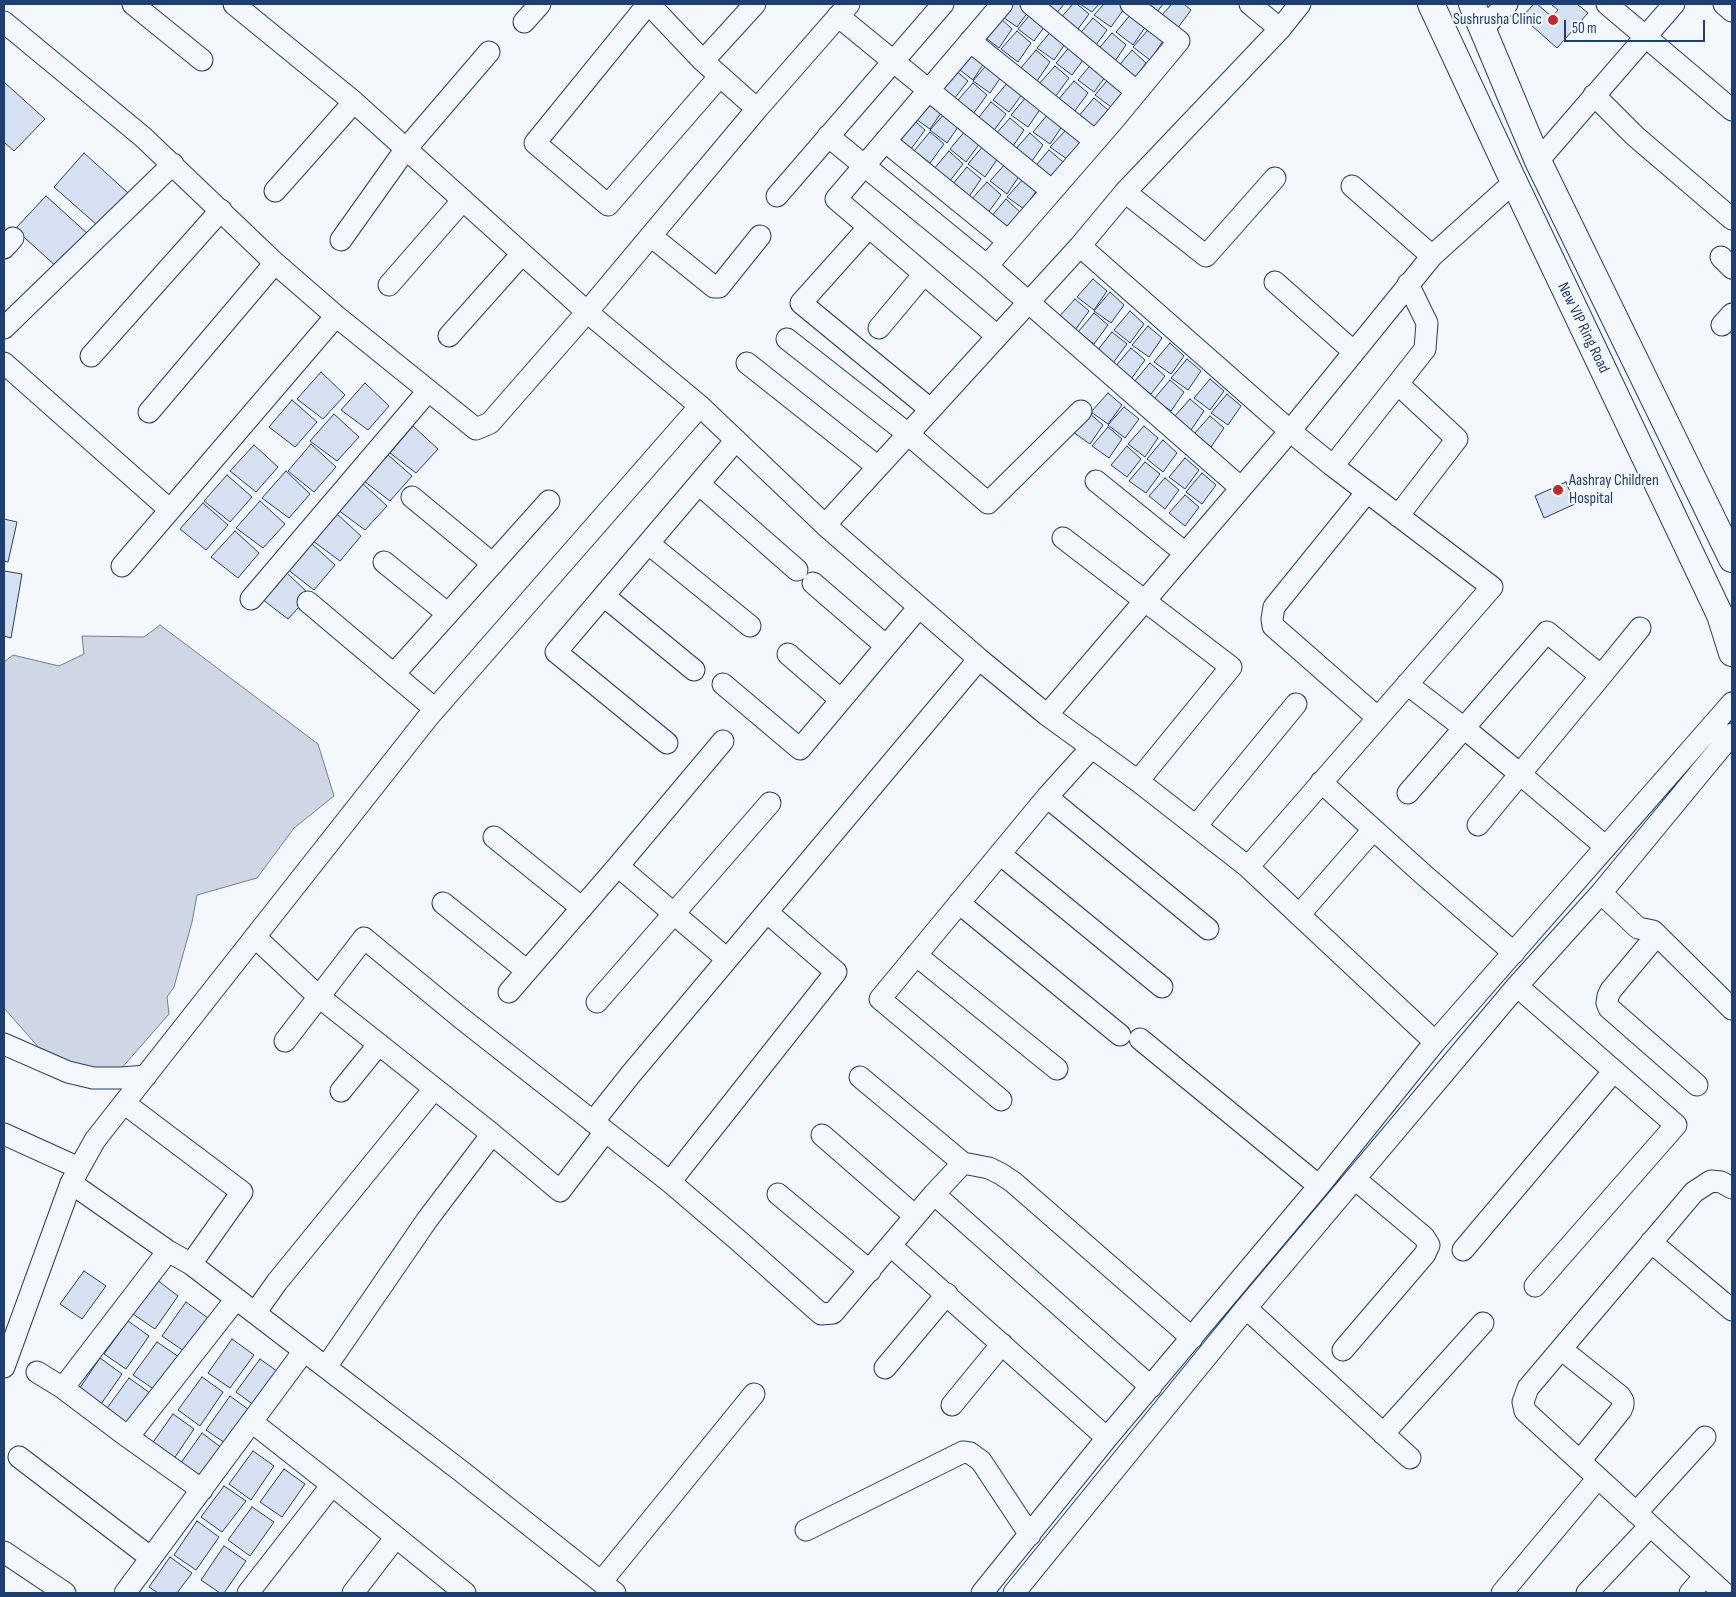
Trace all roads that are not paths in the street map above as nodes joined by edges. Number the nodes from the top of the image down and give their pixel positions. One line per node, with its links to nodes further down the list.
1 (134, 4): 27 (street)
2 (234, 4): 34 (street)
3 (540, 4): 21 (street)
4 (648, 4): 28 (street); 30 (street)
5 (755, 4): 28 (street)
6 (943, 4): 29 (street)
7 (1002, 4): 25 (street)
8 (1031, 4): 32 (street)
9 (1130, 4): 32 (street)
10 (1250, 4): 22 (street)
11 (1300, 4): 22 (street)
12 (1432, 4): 45 (main road, New VIP Ring Road)
13 (1472, 4): 23 (main road, New VIP Ring Road)
14 (1507, 4): 23 (street)
15 (1607, 4): 24 (street)
16 (1674, 4): 24 (street)
17 (1724, 4): 19 (street)
18 (843, 10): 29 (street); 35 (street)
19 (1732, 11)
20 (4, 22): 42 (street)
21 (524, 22)
22 (1280, 29): 49 (street)
23 (1482, 29): 41 (main road, New VIP Ring Road)
24 (1645, 37): 33 (street); 36 (street)
25 (970, 41): 31 (street); 38 (street)
26 (489, 52): 40 (street)
27 (202, 60)
28 (703, 61): 30 (street)
29 (894, 61): 31 (street); 37 (street)
30 (720, 76): 35 (street)
31 (928, 90): 39 (street); 47 (street)
32 (1137, 92): 38 (street)
33 (1594, 95): 41 (street); 53 (street)
34 (354, 102): 40 (street); 48 (street)
35 (757, 109): 55 (street)
36 (1732, 110)
37 (828, 136): 43 (street); 50 (street)
38 (1095, 140): 47 (street)
39 (885, 141): 43 (street); 58 (street)
40 (405, 150): 51 (street); 57 (street)
41 (1538, 161): 101 (main road, New VIP Ring Road)
42 (172, 164): 52 (street); 71 (street)
43 (865, 166): 54 (street); 63 (street)
44 (1276, 178): 49 (street)
45 (1514, 182): 61 (street); 116 (main road, New VIP Ring Road)
46 (1352, 186): 61 (street)
47 (1052, 190): 58 (street)
48 (275, 191)
49 (1125, 192): 59 (street)
50 (777, 196)
51 (463, 200): 60 (street); 67 (street)
52 (221, 210): 62 (street); 77 (street)
53 (1732, 219)
54 (869, 227): 64 (street); 83 (street)
55 (651, 236): 56 (street); 69 (street)
56 (760, 236)
57 (341, 240)
58 (1008, 240): 63 (street)
59 (1080, 246): 68 (street); 86 (street)
60 (522, 254): 69 (street); 73 (street)
61 (1432, 256): 66 (street)
62 (275, 263): 70 (street); 85 (street)
63 (986, 266): 68 (street)
64 (924, 274): 72 (street); 74 (street)
65 (1275, 282): 76 (street)
66 (1408, 284): 76 (street); 80 (street)
67 (389, 285)
68 (1028, 302): 74 (street); 93 (street)
69 (587, 312): 81 (street); 82 (street)
70 (336, 316): 81 (street); 97 (street)
71 (4, 328)
72 (879, 328)
73 (449, 336)
74 (997, 336): 83 (street)
75 (787, 339): 87 (street)
76 (1354, 352): 86 (street)
77 (91, 356)
78 (4, 363): 97 (street)
79 (747, 363): 90 (street)
80 (1398, 384): 89 (street); 98 (street)
81 (428, 391): 108 (street)
82 (700, 406): 88 (street); 127 (street)
83 (930, 409): 87 (street)
84 (1082, 411): 87 (street)
85 (149, 412)
86 (1290, 431): 89 (street); 93 (street)
87 (908, 434): 90 (street)
88 (736, 440): 92 (street); 99 (street)
89 (1333, 466): 94 (street)
90 (878, 467): 99 (street)
91 (1096, 481): 103 (street)
92 (699, 484): 102 (street); 115 (street)
93 (1241, 488): 103 (street)
94 (1367, 492): 98 (street); 129 (street)
95 (412, 496): 105 (street)
96 (549, 501): 105 (street)
97 (170, 510): 106 (street)
98 (1398, 516): 123 (street)
99 (825, 525): 111 (street)
100 (1063, 538): 109 (street)
101 (1729, 540)
102 (649, 544): 107 (street); 113 (street)
103 (1185, 553): 109 (street)
104 (384, 562): 112 (street)
105 (493, 564): 112 (street)
106 (122, 566)
107 (604, 596): 119 (street); 133 (street)
108 (251, 599)
109 (1144, 600): 128 (street); 136 (street)
110 (308, 602): 120 (street)
111 (919, 607): 115 (street); 118 (street)
112 (448, 614): 120 (street)
113 (750, 626)
114 (1640, 628): 121 (street)
115 (886, 646): 124 (street)
116 (1732, 653)
117 (788, 654): 124 (street)
118 (979, 659): 128 (street); 154 (street)
119 (694, 670)
120 (394, 674): 127 (street)
121 (1600, 676): 130 (street); 135 (street)
122 (723, 684): 124 (street)
123 (1407, 684): 129 (street); 130 (street)
124 (841, 700)
125 (1732, 703): 145 (street)
126 (1296, 704): 142 (street)
127 (435, 709): 158 (street)
128 (1047, 714): 134 (street)
129 (1378, 718): 137 (street)
130 (1464, 728): 135 (street); 138 (street)
131 (1732, 734): 149 (street)
132 (723, 741): 147 (street)
133 (667, 743)
134 (1092, 747): 136 (street); 139 (street)
135 (1520, 774): 141 (street); 145 (street)
136 (1138, 781): 142 (street)
137 (1322, 782): 143 (street); 148 (street)
138 (1408, 793)
139 (1047, 797): 146 (street); 156 (street)
140 (770, 803): 153 (street)
141 (1478, 825)
142 (1196, 826): 148 (street)
143 (1373, 830): 155 (street); 159 (street)
144 (494, 837): 152 (street)
145 (1606, 847): 159 (street)
146 (1000, 854): 151 (street); 164 (street)
147 (618, 866): 152 (street); 153 (street)
148 (1248, 867): 155 (street)
149 (1601, 893): 157 (street); 163 (street)
150 (443, 903): 162 (street)
151 (959, 903): 160 (street); 190 (street)
152 (582, 908): 162 (street)
153 (673, 913): 161 (street); 167 (street)
154 (768, 913): 161 (street); 189 (street)
155 (1299, 915): 170 (street)
156 (1208, 929)
157 (1657, 935): 168 (street); 177 (street)
158 (255, 937): 166 (street); 175 (street)
159 (1514, 952): 170 (street)
160 (916, 955): 173 (street); 180 (street)
161 (727, 959): 182 (street)
162 (527, 972): 165 (street)
163 (1517, 986): 174 (street); 188 (street)
164 (1162, 987)
165 (509, 992)
166 (318, 996): 169 (street); 172 (street); 182 (street)
167 (597, 1002)
168 (1732, 1009)
169 (285, 1041)
170 (1435, 1042): 190 (street)
171 (4, 1044): 175 (street)
172 (379, 1044): 178 (street); 179 (street)
173 (1057, 1069)
174 (1614, 1070): 197 (street); 201 (street)
175 (146, 1076): 181 (street)
176 (860, 1077): 186 (street)
177 (1697, 1085)
178 (434, 1089): 184 (street); 206 (street)
179 (341, 1092)
180 (1001, 1100)
181 (124, 1103): 187 (street); 199 (street)
182 (599, 1127): 184 (street); 189 (street)
183 (4, 1134): 187 (street)
184 (492, 1134): 214 (street)
185 (822, 1135): 194 (street)
186 (963, 1163): 193 (street); 208 (street)
187 (75, 1176): 198 (street); 213 (street)
188 (1355, 1179): 204 (street); 212 (street)
189 (670, 1182): 200 (street)
190 (1319, 1186): 208 (street)
191 (1732, 1188): 195 (street)
192 (778, 1194): 200 (street)
193 (934, 1194): 194 (street); 217 (street)
194 (915, 1216): 196 (street)
195 (1651, 1242): 205 (street); 210 (street)
196 (891, 1246): 200 (street); 202 (street)
197 (1463, 1250)
198 (168, 1252): 199 (street); 218 (street)
199 (191, 1264): 203 (street)
200 (870, 1271)
201 (1535, 1286)
202 (947, 1294): 209 (street); 215 (street)
203 (236, 1299): 206 (street); 223 (street)
204 (1246, 1308): 222 (street); 246 (street)
205 (1732, 1310)
206 (255, 1313): 211 (street)
207 (1483, 1323): 222 (street)
208 (1192, 1338): 217 (street)
209 (1002, 1344): 220 (street); 225 (street)
210 (1561, 1349): 228 (street); 228 (street)
211 (304, 1350): 214 (street); 221 (street)
212 (1343, 1350)
213 (4, 1367)
214 (326, 1367): 239 (street)
215 (885, 1368)
216 (37, 1372): 218 (street)
217 (1152, 1387): 225 (street)
218 (64, 1388): 223 (street)
219 (754, 1394): 239 (street)
220 (952, 1405)
221 (252, 1422): 230 (street); 231 (street)
222 (1383, 1434): 227 (street)
223 (128, 1437): 231 (street)
224 (1704, 1437): 232 (street)
225 (1107, 1438): 234 (street)
226 (19, 1457): 237 (street)
227 (1410, 1458)
228 (1580, 1461): 229 (street)
229 (1598, 1478): 232 (street); 247 (street)
230 (332, 1485): 235 (street); 242 (street)
231 (202, 1490): 237 (street)
232 (1643, 1519): 238 (street); 248 (street)
233 (806, 1530): 234 (street)
234 (1030, 1535): 245 (street)
235 (396, 1537): 243 (street); 244 (street)
236 (4, 1552): 240 (street)
237 (151, 1558): 241 (street)
238 (1705, 1576): 249 (street); 250 (street)
239 (608, 1588)
240 (65, 1593)
241 (125, 1593)
242 (248, 1593)
243 (353, 1593)
244 (465, 1593)
245 (982, 1593)
246 (1014, 1593)
247 (1502, 1593)
248 (1587, 1593)
249 (1690, 1593)
250 (1724, 1593)

